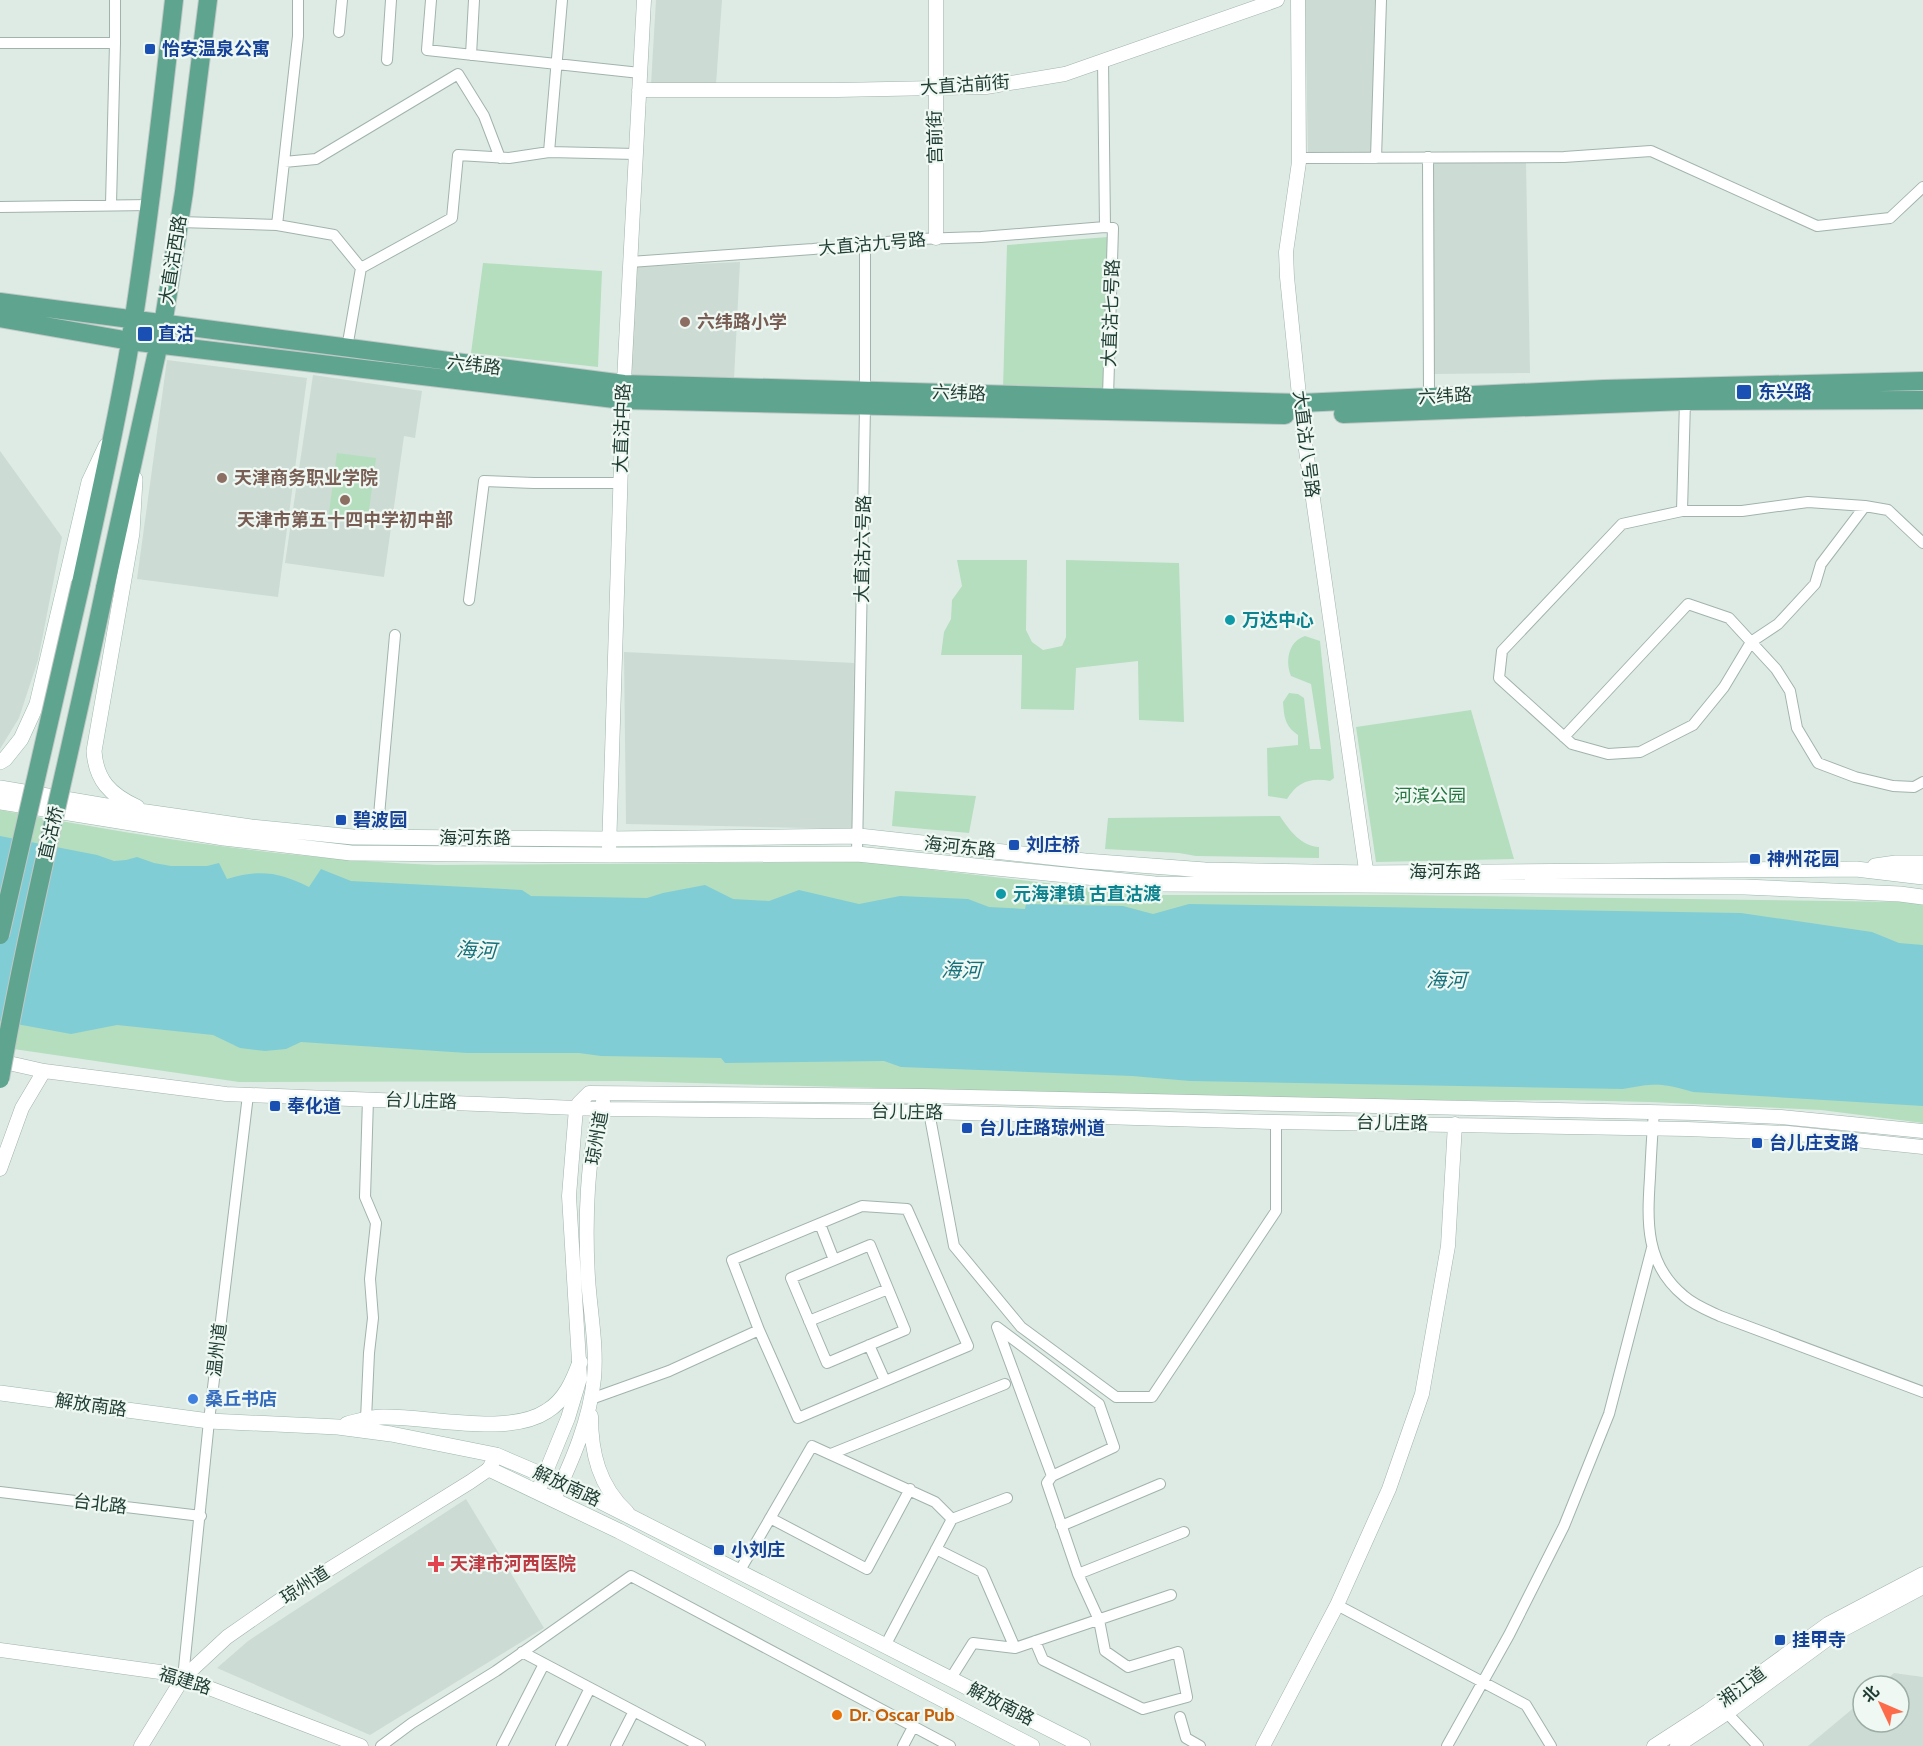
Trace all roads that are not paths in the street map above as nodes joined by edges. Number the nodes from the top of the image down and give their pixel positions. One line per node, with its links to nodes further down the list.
1 (115, 0): 18 (street)
2 (174, 0): 35 (main road, 大直沽西路)
3 (208, 0): 37 (main road, 大直沽西路)
4 (298, 0): 32 (street)
5 (342, 0): 16 (street)
6 (391, 0): 20 (street)
7 (431, 0): 19 (street)
8 (474, 0): 19 (street)
9 (562, 0): 22 (street)
10 (637, 0): 23 (street, 大直沽中路)
11 (644, 0): 23 (street, 大直沽中路)
12 (936, 0): 24 (street, 宫前街)
13 (1277, 0): 21 (street, 大直沽前街)
14 (1298, 0): 29 (street, 大直沽八号路)
15 (1381, 0): 30 (street)
16 (339, 32)
17 (0, 43): 18 (street)
18 (115, 43): 34 (street)
19 (471, 54): 22 (street)
20 (387, 60)
21 (1103, 60): 24 (street, 大直沽前街); 39 (street, 大直沽七号路)
22 (556, 64): 23 (street); 26 (street)
23 (637, 72): 25 (street, 大直沽中路); 27 (street, 大直沽中路)
24 (934, 88): 25 (street, 大直沽前街); 40 (street, 宫前街)
25 (639, 90): 27 (street, 大直沽中路)
26 (549, 152): 27 (street); 28 (street)
27 (632, 154): 42 (street, 大直沽中路); 52 (street, 大直沽中路)
28 (500, 158): 32 (street); 43 (street)
29 (1298, 158): 30 (street); 58 (street, 大直沽八号路)
30 (1376, 158): 31 (street)
31 (1428, 158): 33 (street); 54 (street)
32 (284, 162): 38 (street)
33 (1923, 186)
34 (111, 204): 35 (street); 36 (street)
35 (151, 205): 46 (main road, 大直沽西路)
36 (0, 207)
37 (179, 222): 38 (street); 47 (main road, 大直沽西路)
38 (277, 225): 43 (street)
39 (1109, 227): 40 (street, 大直沽九号路); 53 (street, 大直沽七号路)
40 (936, 238): 41 (street, 大直沽九号路)
41 (865, 244): 42 (street, 大直沽九号路); 55 (street, 大直沽六号路)
42 (630, 262): 52 (street, 大直沽中路)
43 (360, 268): 50 (street)
44 (0, 302): 46 (main road, 六纬路)
45 (0, 318): 48 (main road, 六纬路)
46 (133, 319): 47 (main road, 六纬路); 48 (main road, 大直沽西路)
47 (163, 325): 49 (main road, 大直沽西路); 50 (main road, 六纬路)
48 (130, 341): 49 (main road, 六纬路); 59 (main road, 大直沽西路)
49 (159, 344): 52 (main road, 六纬路); 60 (main road, 大直沽西路)
50 (347, 348): 52 (main road, 六纬路)
51 (1923, 381): 54 (main road, 六纬路)
52 (620, 392): 55 (main road, 六纬路); 61 (street, 大直沽中路)
53 (1108, 397): 55 (main road, 六纬路); 58 (main road, 六纬路)
54 (1429, 397): 58 (main road, 六纬路)
55 (865, 398): 58 (main road, 六纬路); 76 (street, 大直沽六号路)
56 (1923, 400): 57 (main road, 六纬路)
57 (1685, 401): 58 (main road, 六纬路); 63 (street)
58 (1301, 409): 84 (street, 大直沽八号路)
59 (114, 430): 65 (main road, 大直沽西路); 71 (main road)
60 (136, 446): 66 (main road, 大直沽西路); 75 (main road)
61 (616, 483): 67 (street); 78 (street, 大直沽中路)
62 (1865, 506): 63 (street); 64 (street); 69 (street)
63 (1682, 511): 70 (street)
64 (1923, 543)
65 (81, 583): 86 (main road, 直沽桥, bridge)
66 (105, 588): 89 (main road, 直沽桥, bridge)
67 (470, 600)
68 (395, 635): 77 (street)
69 (1751, 642): 70 (street); 70 (street); 72 (street)
70 (1564, 737)
71 (0, 762)
72 (1923, 782)
73 (0, 788): 75 (main road, 海河东路)
74 (0, 802): 80 (main road, 海河东路)
75 (150, 813): 77 (main road, 海河东路)
76 (859, 836): 78 (main road, 海河东路); 79 (street, 大直沽六号路); 84 (main road, 海河东路)
77 (376, 838): 78 (main road, 海河东路)
78 (605, 839): 80 (street, 大直沽中路)
79 (857, 854): 80 (main road, 海河东路); 84 (main road, 海河东路)
80 (605, 855)
81 (1923, 863): 82 (main road)
82 (1856, 869): 83 (main road, 海河东路); 84 (main road, 海河东路)
83 (1923, 877)
84 (1368, 879): 85 (main road, 海河东路)
85 (1923, 897)
86 (0, 935)
87 (0, 1061): 88 (street, 台儿庄路)
88 (44, 1071): 91 (street, 台儿庄路); 102 (street)
89 (0, 1079)
90 (607, 1092): 93 (street, 琼州道); 94 (street, 琼州道); 96 (street, 台儿庄路)
91 (248, 1095): 92 (street, 台儿庄路); 117 (street, 温州道)
92 (368, 1099): 93 (street, 台儿庄路); 116 (street)
93 (576, 1108): 94 (street, 台儿庄路); 110 (street, 琼州道)
94 (601, 1109): 95 (street, 台儿庄路); 115 (street, 琼州道)
95 (929, 1112): 97 (street, 台儿庄路); 97 (street)
96 (1654, 1113): 99 (street); 100 (street, 台儿庄路)
97 (1276, 1122): 98 (street, 台儿庄路)
98 (1455, 1124): 99 (street, 台儿庄路); 143 (street)
99 (1652, 1128): 101 (street, 台儿庄路); 104 (street)
100 (1923, 1131)
101 (1923, 1147)
102 (0, 1169)
103 (820, 1224): 105 (street); 108 (street); 111 (street)
104 (1652, 1248): 113 (street); 153 (street)
105 (834, 1260): 106 (street); 107 (street)
106 (888, 1289): 107 (street); 109 (street)
107 (809, 1321): 109 (street)
108 (759, 1330): 111 (street); 115 (street)
109 (869, 1345): 111 (street)
110 (580, 1362): 116 (main road); 122 (street, 琼州道)
111 (885, 1381)
112 (1005, 1384): 119 (street)
113 (1923, 1392)
114 (0, 1393): 117 (main road, 解放南路)
115 (591, 1399): 124 (street, 琼州道); 132 (street)
116 (366, 1419): 118 (main road)
117 (209, 1421): 118 (main road, 解放南路); 131 (street, 温州道)
118 (338, 1427): 120 (main road, 解放南路)
119 (831, 1454): 126 (street); 133 (street)
120 (496, 1455): 121 (street); 122 (main road, 解放南路)
121 (489, 1469): 127 (main road, 解放南路); 151 (street, 琼州道)
122 (545, 1474): 124 (main road, 解放南路); 127 (street, 琼州道)
123 (1052, 1476): 123 (street); 135 (street)
124 (562, 1482): 130 (street, 琼州道); 132 (main road, 解放南路)
125 (1160, 1484): 135 (street)
126 (910, 1489): 133 (street); 134 (street)
127 (538, 1491): 130 (main road, 解放南路)
128 (0, 1492): 131 (street, 台北路)
129 (1007, 1498): 134 (street)
130 (554, 1499): 169 (main road, 解放南路)
131 (201, 1516): 151 (street, 温州道)
132 (633, 1518): 138 (main road, 解放南路)
133 (770, 1518): 138 (street)
134 (952, 1519): 137 (street)
135 (1061, 1526): 139 (street)
136 (1184, 1532): 139 (street)
137 (936, 1549): 146 (street); 147 (street)
138 (739, 1572): 146 (main road, 解放南路)
139 (1078, 1574): 144 (street)
140 (1923, 1574): 175 (street, 湘江道)
141 (1923, 1587): 156 (street, 湘江道)
142 (1171, 1595): 144 (street)
143 (1337, 1605): 153 (street); 172 (street)
144 (1099, 1620): 145 (street); 145 (street)
145 (1035, 1641): 147 (street)
146 (885, 1646): 152 (main road, 解放南路)
147 (1015, 1648): 152 (street)
148 (0, 1650): 151 (street, 福建路)
149 (522, 1652): 150 (street); 158 (street); 162 (street)
150 (544, 1664): 154 (street); 163 (street)
151 (183, 1678): 160 (street, 琼州道); 161 (street, 福建路)
152 (951, 1678): 170 (main road, 解放南路)
153 (1482, 1682): 173 (street); 174 (street)
154 (590, 1688): 155 (street); 164 (street)
155 (634, 1711): 159 (street); 165 (street)
156 (1727, 1713): 176 (street, 湘江道); 177 (street)
157 (1180, 1716): 171 (street)
158 (914, 1727): 167 (street); 168 (street)
159 (679, 1741): 166 (street)
160 (141, 1746)
161 (361, 1746)
162 (381, 1746)
163 (502, 1746)
164 (561, 1746)
165 (616, 1746)
166 (700, 1746)
167 (903, 1746)
168 (950, 1746)
169 (1032, 1746)
170 (1083, 1746)
171 (1200, 1746)
172 (1263, 1746)
173 (1447, 1746)
174 (1551, 1746)
175 (1654, 1746)
176 (1677, 1746)
177 (1758, 1746)

